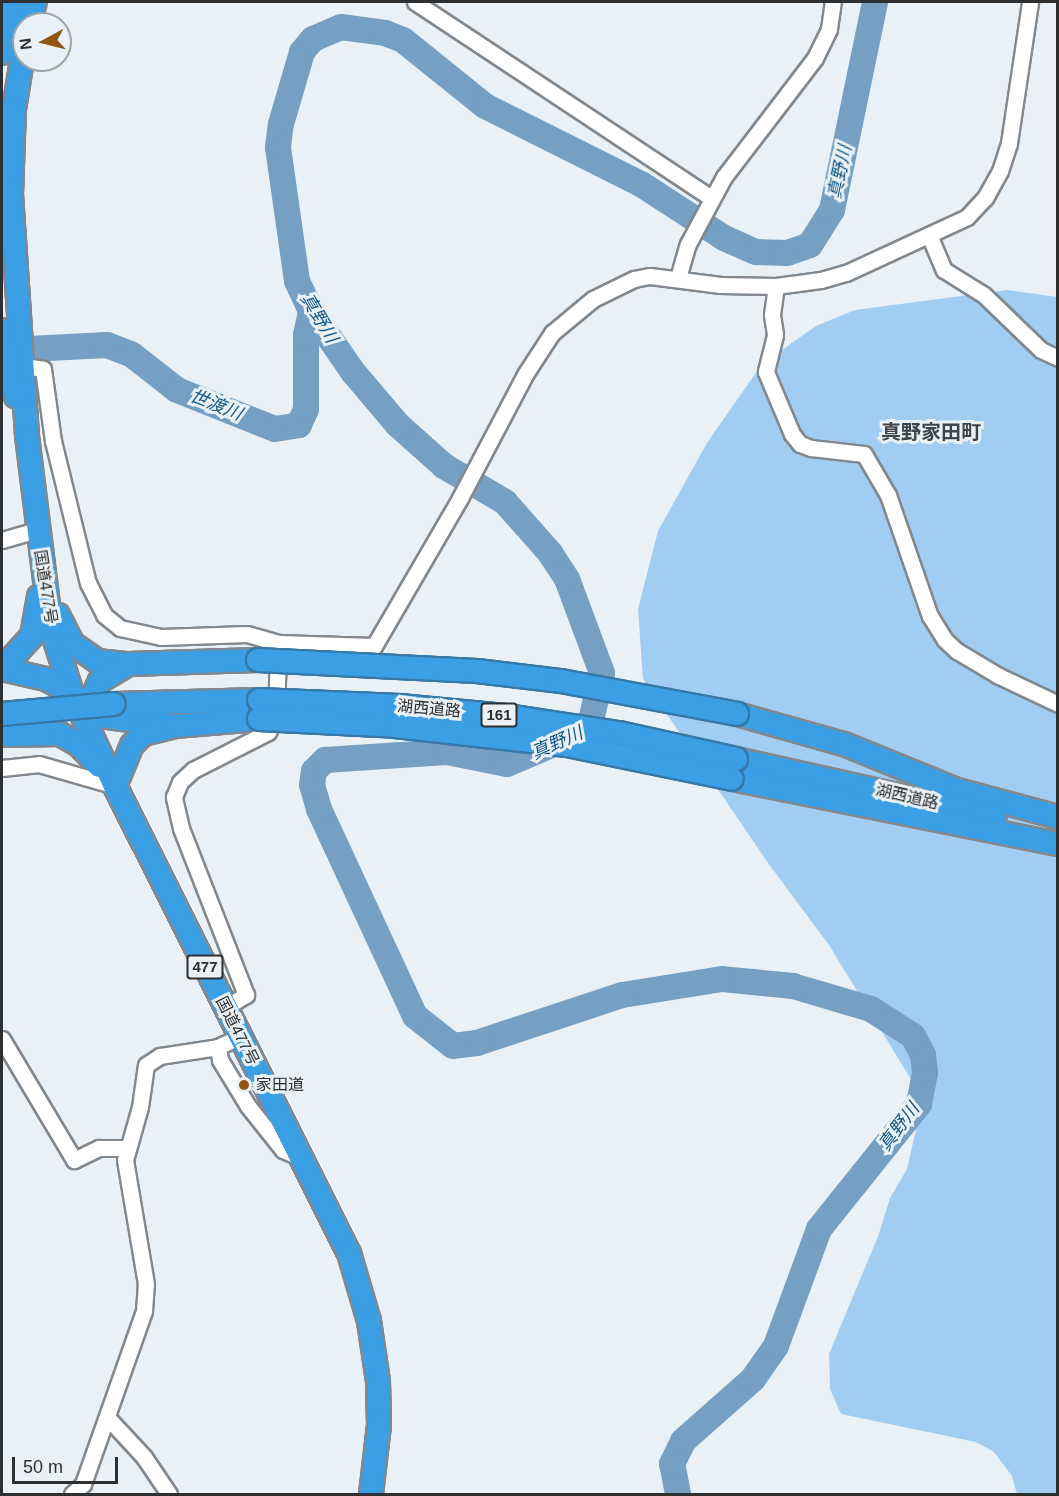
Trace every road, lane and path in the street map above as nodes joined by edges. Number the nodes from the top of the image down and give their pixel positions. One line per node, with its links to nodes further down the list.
1 (415, 2): 7 (street)
2 (833, 2): 7 (street)
3 (1030, 2): 8 (street)
4 (11, 18): 5 (highway)
5 (2, 53)
6 (20, 72): 13 (highway, 国道477号 / 477)
7 (710, 202): 9 (street)
8 (930, 235): 10 (street); 12 (street)
9 (678, 278): 10 (street); 17 (street)
10 (776, 286): 21 (street)
11 (2, 330): 13 (highway, 国道477号 / 477)
12 (1058, 358)
13 (15, 365): 14 (highway, 国道477号 / 477); 17 (street)
14 (37, 530): 15 (street); 16 (highway, 国道477号 / 477)
15 (2, 540)
16 (40, 558): 18 (highway); 19 (highway); 20 (highway, 国道477号 / 477)
17 (278, 643): 35 (street)
18 (128, 664): 24 (highway); 31 (highway, bridge)
19 (2, 669): 20 (highway)
20 (72, 693): 24 (highway, 国道477号 / 477); 26 (highway)
21 (1058, 704)
22 (259, 709): 23 (highway, bridge); 25 (highway); 28 (highway, bridge)
23 (2, 714)
24 (89, 720): 25 (highway); 29 (highway, 国道477号 / 477)
25 (175, 726): 29 (highway)
26 (13, 733): 29 (highway)
27 (2, 768): 29 (street)
28 (734, 769): 30 (highway, 湖西道路); 34 (highway)
29 (116, 786): 35 (highway, 国道477号 / 477)
30 (991, 816): 32 (highway, 湖西道路); 33 (highway, 湖西道路)
31 (1058, 817)
32 (1058, 829)
33 (1058, 834)
34 (1058, 844)
35 (225, 1008): 36 (highway, 国道477号 / 477)
36 (238, 1037): 38 (street); 40 (highway, 国道477号 / 477)
37 (2, 1039): 39 (street)
38 (218, 1047): 39 (street); 40 (street)
39 (126, 1148): 41 (street)
40 (302, 1158): 44 (highway, 国道477号 / 477)
41 (107, 1417): 42 (street); 43 (street)
42 (72, 1494)
43 (169, 1494)
44 (371, 1494)

